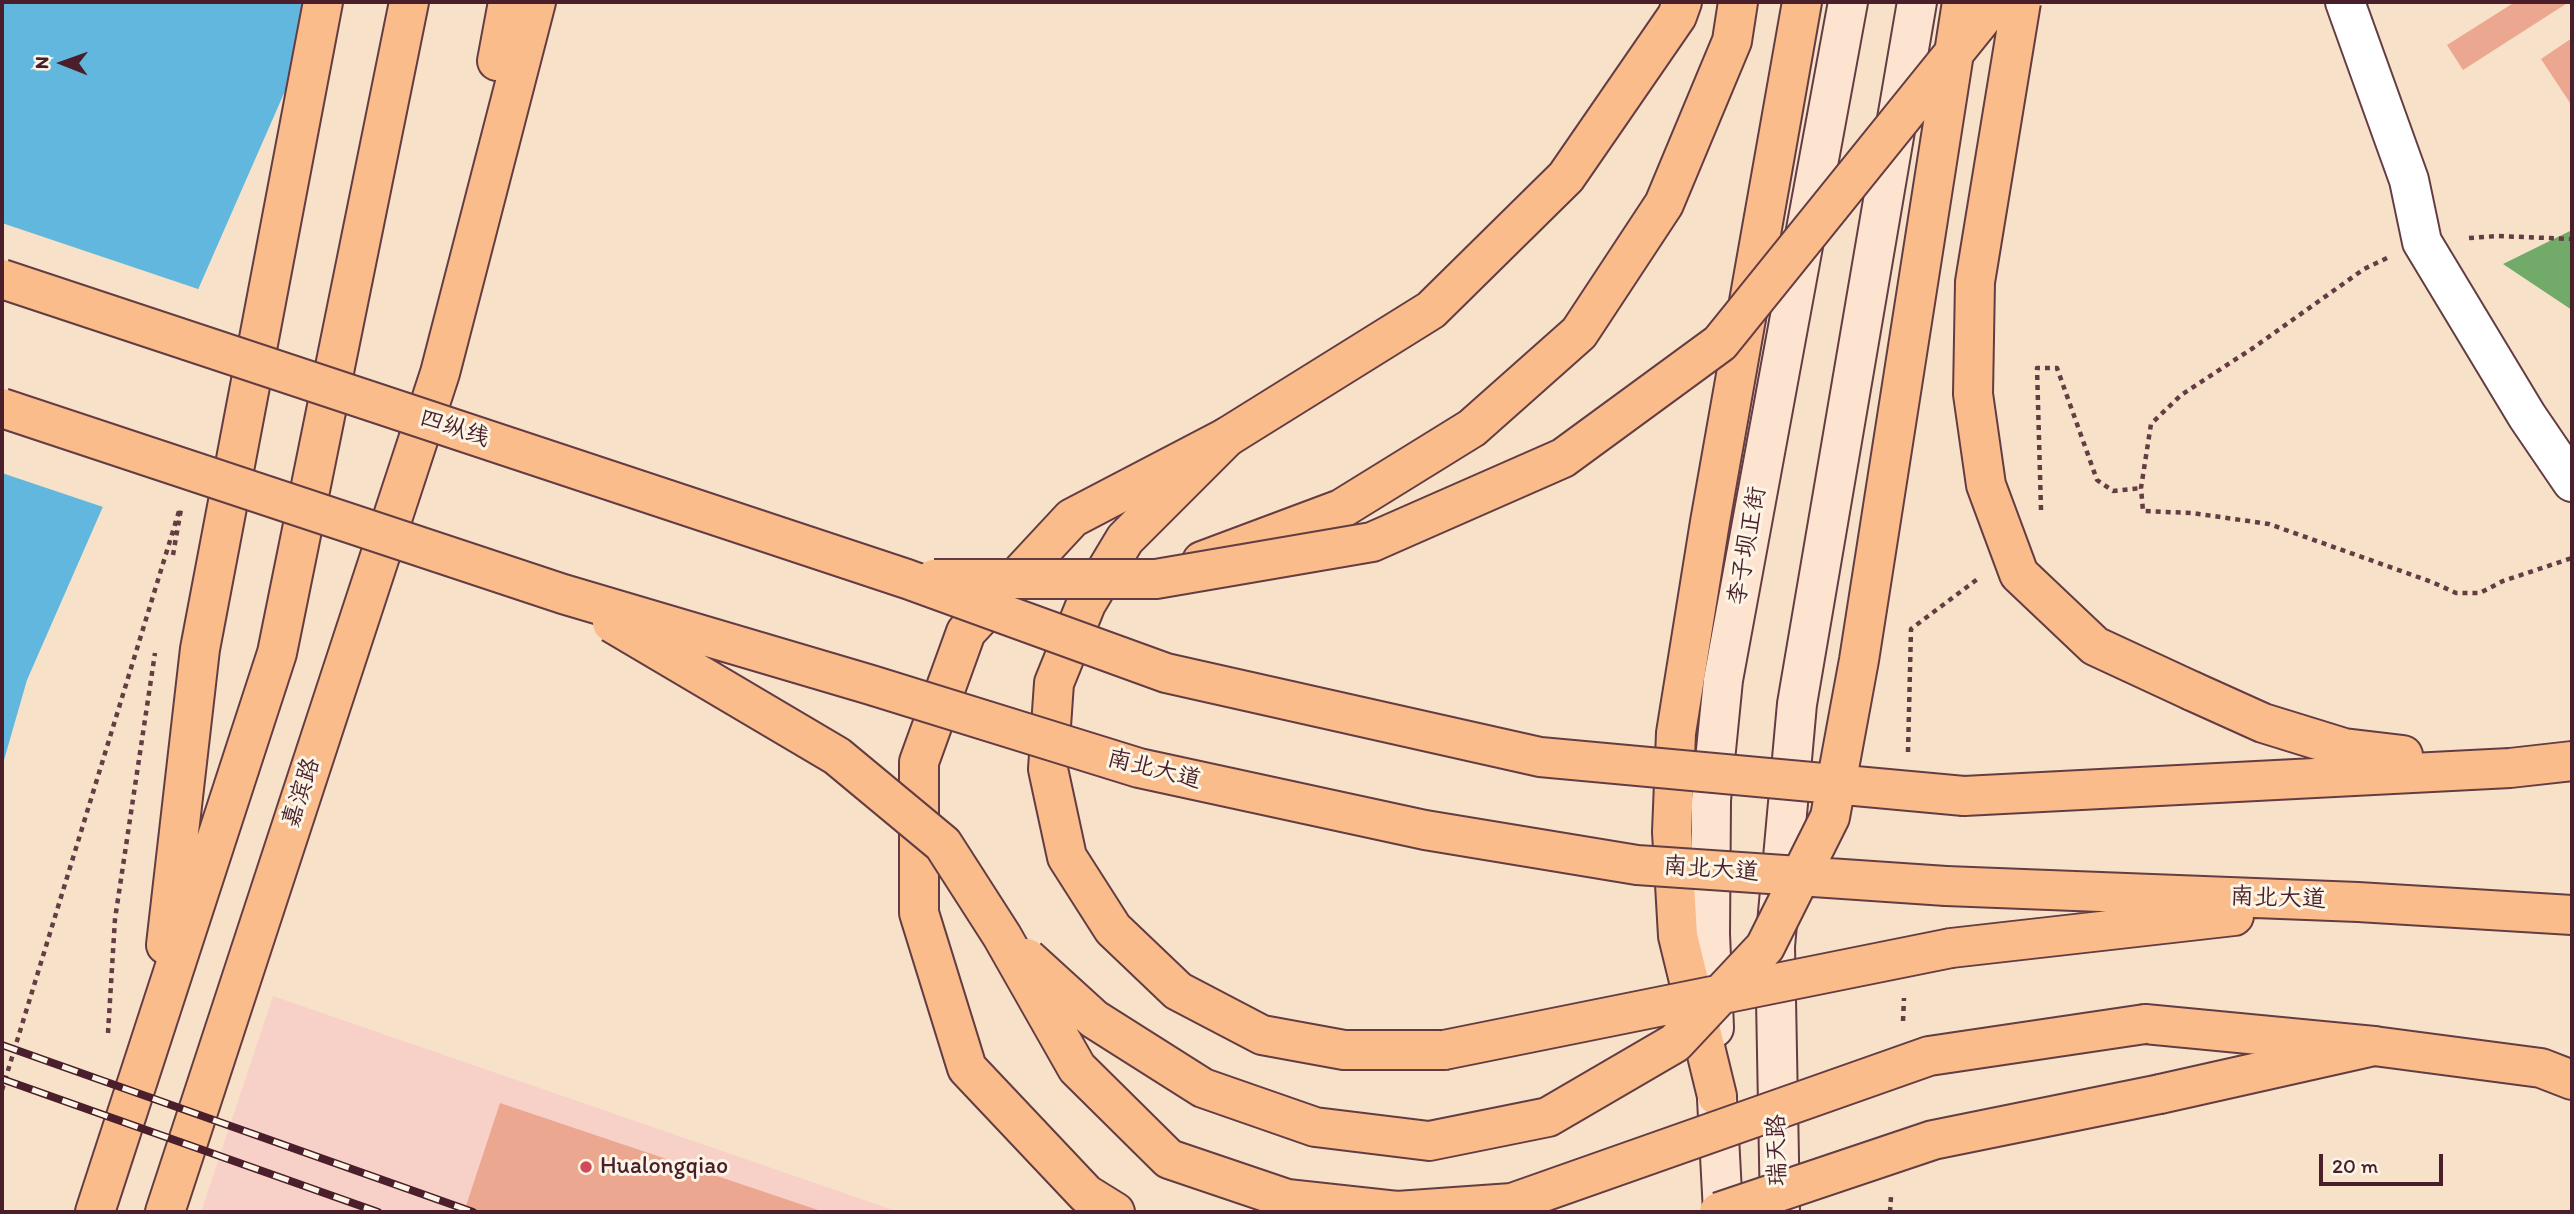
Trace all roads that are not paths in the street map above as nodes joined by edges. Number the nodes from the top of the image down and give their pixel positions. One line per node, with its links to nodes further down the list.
1 (323, 2): 27 (main road, bridge)
2 (409, 2): 27 (main road, bridge)
3 (508, 2): 15 (main road)
4 (536, 2): 15 (main road)
5 (1682, 2): 17 (main road)
6 (1738, 2): 20 (main road, bridge)
7 (1802, 2): 30 (main road, bridge)
8 (1848, 2): 30 (main road, 李子坝正街)
9 (1917, 2): 35 (main road, 瑞天路)
10 (1962, 2): 26 (main road, bridge)
11 (2002, 2): 20 (main road, bridge)
12 (2021, 2): 23 (main road, bridge)
13 (2345, 2): 18 (street)
14 (2, 279): 19 (main road, 四纵线, bridge)
15 (440, 373): 32 (main road, 嘉滨路)
16 (2, 408): 21 (main road, bridge)
17 (1227, 437): 24 (main road, bridge); 33 (main road, bridge)
18 (2572, 482)
19 (907, 579): 20 (main road, bridge); 23 (main road, bridge)
20 (1156, 579)
21 (563, 594): 24 (main road, 南北大道, bridge); 26 (main road, bridge)
22 (2572, 761): 23 (main road)
23 (2510, 768)
24 (2358, 902): 25 (main road, 南北大道)
25 (2572, 915)
26 (1002, 936): 28 (main road, bridge)
27 (156, 1031): 31 (main road)
28 (2374, 1045): 29 (main road); 34 (main road, bridge)
29 (2572, 1080)
30 (1717, 1096): 34 (main road)
31 (95, 1212)
32 (164, 1212)
33 (1115, 1212)
34 (1721, 1212)
35 (1780, 1212)

